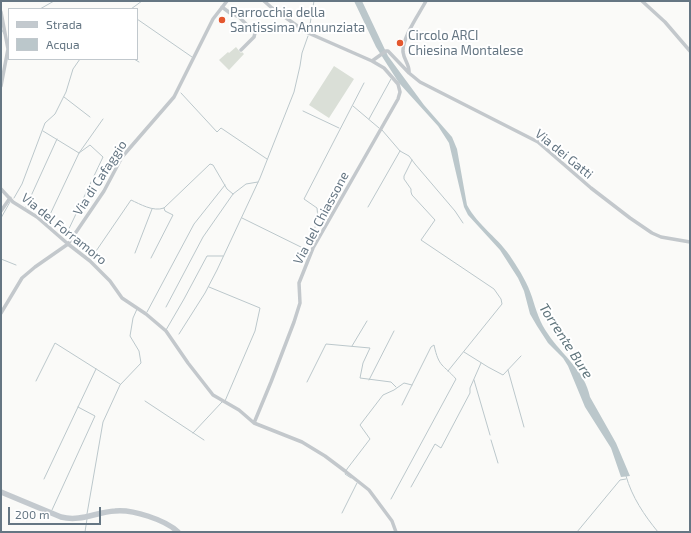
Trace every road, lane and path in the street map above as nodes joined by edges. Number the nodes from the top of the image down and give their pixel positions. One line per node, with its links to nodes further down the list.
1 (227, 1): 5 (street, Via di Cafaggio)
2 (264, 1): 9 (street, Via del Chiassone)
3 (426, 1): 10 (street)
4 (642, 1): 8 (street)
5 (222, 7): 7 (street); 16 (street, Via di Cafaggio)
6 (1, 12): 11 (street)
7 (241, 50)
8 (690, 51)
9 (372, 61): 10 (street, Via dei Gatti); 18 (street, Via del Chiassone)
10 (409, 73): 15 (street, Via dei Gatti)
11 (1, 86)
12 (1, 189): 13 (street, Via del Forramoro)
13 (10, 198): 14 (street); 16 (street, Via del Forramoro)
14 (1, 211)
15 (690, 242)
16 (68, 244): 17 (street, Via di Cafaggio); 18 (street, Via del Forramoro)
17 (1, 313)
18 (254, 423): 21 (street, Via del Forramoro)
19 (1, 492): 20 (main road)
20 (178, 532)
21 (396, 532)

